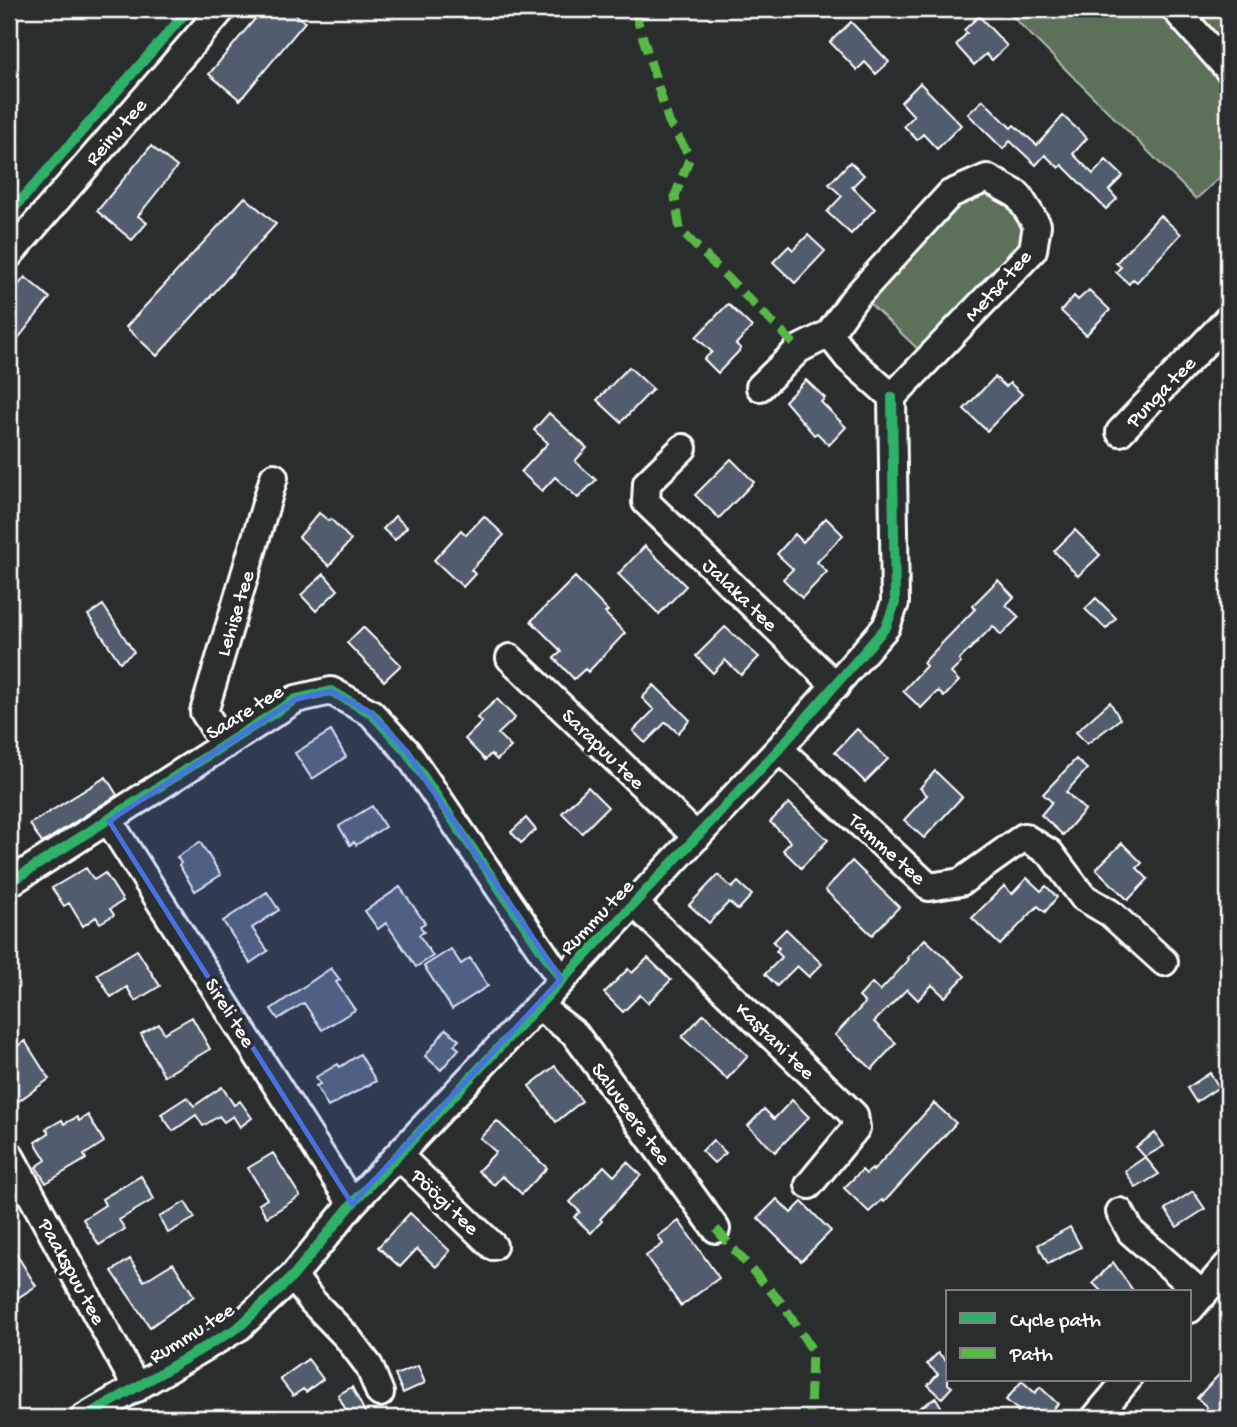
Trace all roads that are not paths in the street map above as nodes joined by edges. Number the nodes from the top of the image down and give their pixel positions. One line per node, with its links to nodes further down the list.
1 (222, 9): 4 (street, Reinu tee)
2 (1175, 9): 3 (street)
3 (1228, 69)
4 (9, 255)
5 (1228, 319): 9 (street, Punga tee)
6 (829, 334): 7 (street); 8 (street); 8 (street, Metsa tee)
7 (760, 387)
8 (892, 397): 13 (street, Rummu tee)
9 (1121, 432)
10 (683, 448): 13 (street, Jalaka tee)
11 (274, 477): 14 (street, Lehise tee)
12 (510, 658): 17 (street, Sarapuu tee)
13 (836, 686): 15 (street, Rummu tee)
14 (225, 745): 16 (street, Saare tee); 21 (street, Saare tee)
15 (779, 749): 17 (street, Rummu tee); 20 (street, Tamme tee)
16 (109, 821): 18 (street, Saare tee); 26 (street, Sireli tee)
17 (697, 837): 19 (street, Rummu tee)
18 (9, 883)
19 (635, 904): 21 (street, Rummu tee); 25 (street, Kastani tee)
20 (1164, 962)
21 (561, 979): 22 (street, Rummu tee)
22 (538, 1006): 24 (street, Rummu tee); 28 (street, Saluveere tee)
23 (9, 1154): 35 (street, Paakspuu tee)
24 (398, 1155): 26 (street, Rummu tee); 29 (street, Pöögi tee)
25 (809, 1185)
26 (352, 1204): 31 (street, Rummu tee)
27 (1120, 1212): 32 (street)
28 (716, 1229)
29 (493, 1246)
30 (1228, 1265): 33 (street)
31 (293, 1276): 35 (street, Rummu tee); 36 (street)
32 (1185, 1290)
33 (1196, 1302)
34 (1125, 1382): 38 (street)
35 (137, 1388): 37 (street, Rummu tee)
36 (380, 1393)
37 (84, 1418)
38 (1095, 1418)

